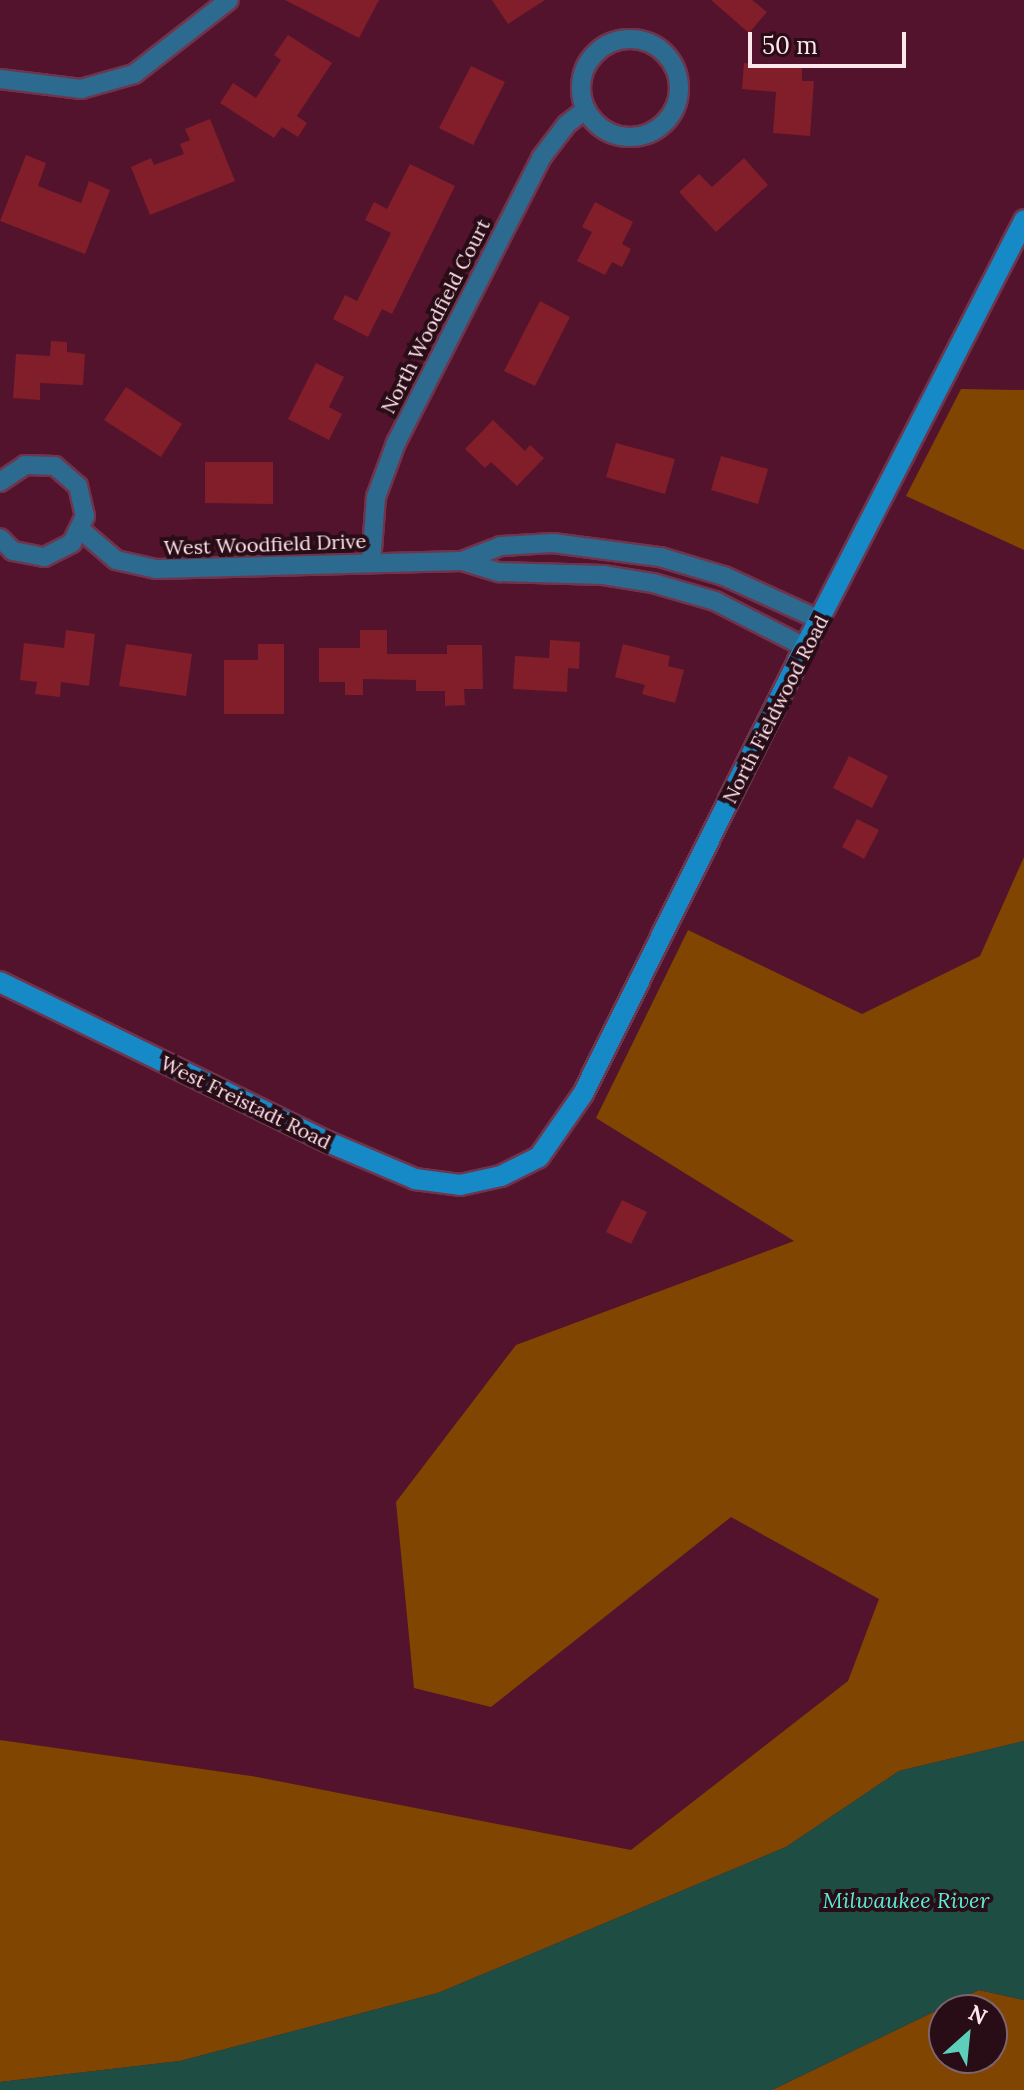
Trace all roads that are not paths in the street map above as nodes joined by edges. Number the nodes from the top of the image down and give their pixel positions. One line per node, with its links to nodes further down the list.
1 (229, 0): 2 (street)
2 (0, 79)
3 (586, 109): 3 (street); 10 (street, North Woodfield Court)
4 (1024, 220): 14 (street, North Fieldwood Road)
5 (0, 482): 6 (street)
6 (81, 530): 7 (street); 10 (street, West Woodfield Drive)
7 (0, 538)
8 (605, 548): 9 (street, West Woodfield Drive); 11 (street); 12 (street, West Woodfield Drive)
9 (462, 561): 10 (street, West Woodfield Drive); 11 (street, West Woodfield Drive)
10 (371, 563)
11 (603, 575): 13 (street, West Woodfield Drive)
12 (724, 576): 13 (street); 14 (street, West Woodfield Drive)
13 (715, 601): 15 (street, West Woodfield Drive)
14 (820, 620): 15 (street, North Fieldwood Road)
15 (805, 647): 17 (street, North Fieldwood Road)
16 (0, 982): 17 (street, West Freistadt Road)
17 (501, 1176)

